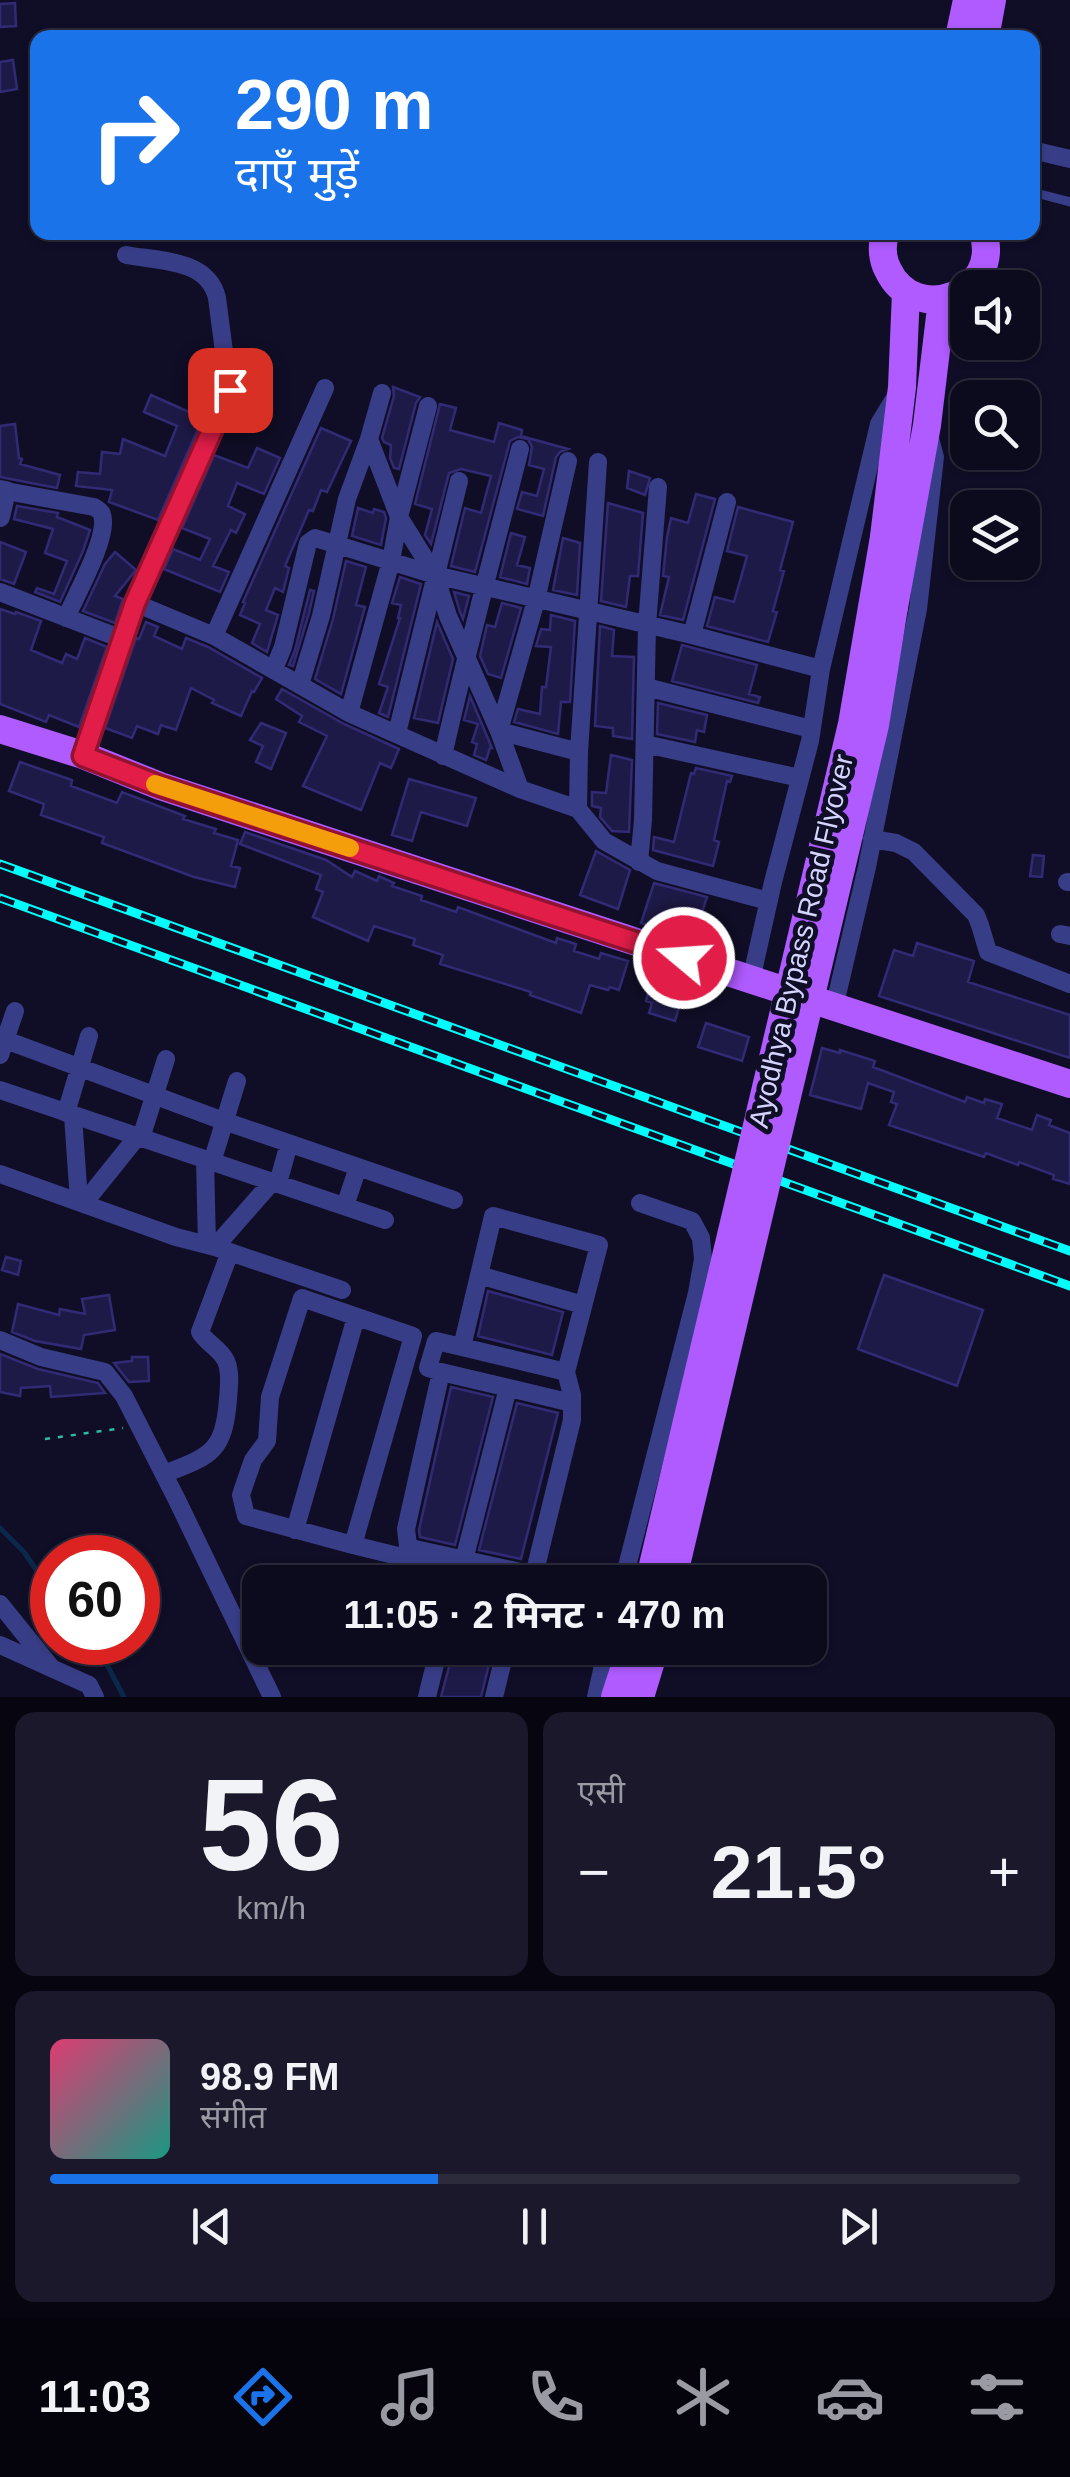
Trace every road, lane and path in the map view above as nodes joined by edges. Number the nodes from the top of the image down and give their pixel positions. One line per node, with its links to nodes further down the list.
1 (967, 0): 3 (main road)
2 (992, 0): 4 (main road)
3 (961, 30)
4 (986, 30)
5 (1040, 152): 6 (street)
6 (1070, 158)
7 (1040, 194): 8 (lane)
8 (1070, 202)
9 (882, 240): 12 (main road)
10 (986, 240): 12 (main road)
11 (126, 256): 34 (street)
12 (926, 297): 13 (main road, Ayodhya Bypass Road Flyover); 17 (main road, Ayodhya Bypass Road Flyover)
13 (902, 387): 43 (street); 107 (main road, Ayodhya Bypass Road Flyover, bridge)
14 (325, 388): 39 (street)
15 (382, 393): 18 (street)
16 (428, 406): 27 (street)
17 (926, 425): 58 (street); 108 (main road, Ayodhya Bypass Road Flyover, bridge)
18 (369, 439): 27 (street); 28 (street)
19 (520, 449): 31 (street)
20 (568, 460): 33 (street)
21 (598, 462): 35 (street)
22 (460, 481): 30 (street)
23 (658, 487): 37 (street)
24 (3, 491): 26 (street); 36 (street)
25 (727, 502): 38 (street)
26 (0, 517)
27 (399, 518): 29 (street); 30 (street)
28 (335, 546): 29 (street); 42 (street); 44 (street)
29 (391, 561): 30 (street); 46 (street)
30 (435, 575): 31 (street); 41 (street); 50 (street)
31 (486, 588): 33 (street); 41 (street)
32 (0, 592): 36 (street)
33 (536, 600): 35 (street); 49 (street)
34 (135, 603): 39 (street); 40 (street)
35 (590, 612): 37 (street); 52 (street)
36 (66, 618): 40 (street)
37 (647, 625): 38 (street); 45 (street)
38 (692, 635): 43 (street)
39 (214, 636): 42 (street)
40 (122, 638): 53 (street)
41 (466, 654): 49 (street); 54 (street)
42 (274, 669): 44 (street)
43 (821, 670): 48 (street)
44 (300, 685): 46 (street)
45 (646, 688): 48 (street); 51 (street)
46 (349, 713): 50 (street)
47 (0, 729): 53 (main road)
48 (812, 730): 55 (street)
49 (498, 731): 52 (street); 56 (street)
50 (397, 733): 54 (street)
51 (644, 744): 55 (street); 59 (street)
52 (579, 752): 57 (street)
53 (83, 756): 61 (main road)
54 (443, 756): 56 (street)
55 (800, 778): 60 (street)
56 (520, 788): 57 (street)
57 (578, 809): 59 (street)
58 (872, 840): 62 (street); 63 (street)
59 (639, 862): 60 (street)
60 (768, 900): 61 (street)
61 (751, 980): 63 (main road)
62 (1070, 984)
63 (834, 1008): 70 (main road)
64 (15, 1011): 66 (street)
65 (89, 1036): 68 (street)
66 (2, 1045): 68 (street)
67 (166, 1059): 72 (street)
68 (80, 1068): 72 (street); 73 (street)
69 (237, 1081): 74 (street)
70 (1070, 1084)
71 (0, 1090): 73 (street)
72 (154, 1096): 74 (street); 75 (street)
73 (70, 1114): 75 (street); 82 (street)
74 (225, 1122): 76 (street); 77 (street)
75 (139, 1138): 77 (street); 82 (street)
76 (289, 1144): 78 (street); 80 (street)
77 (209, 1160): 80 (street); 86 (street)
78 (358, 1167): 81 (street); 84 (street)
79 (0, 1174): 82 (street)
80 (275, 1183): 84 (street); 86 (street)
81 (454, 1200)
82 (82, 1202): 86 (street)
83 (640, 1203): 106 (street)
84 (345, 1206): 85 (street)
85 (385, 1220)
86 (217, 1248): 88 (street); 99 (street)
87 (479, 1275): 89 (street); 89 (street); 92 (street)
88 (342, 1290)
89 (583, 1305): 94 (street)
90 (356, 1317): 100 (street); 100 (street); 101 (street)
91 (0, 1340): 97 (street)
92 (462, 1347): 93 (street); 94 (street)
93 (442, 1372): 95 (street); 103 (street)
94 (566, 1372): 96 (street)
95 (508, 1388): 96 (street); 104 (street)
96 (572, 1402): 105 (street)
97 (139, 1426): 98 (path); 99 (street)
98 (46, 1439)
99 (164, 1474): 119 (street)
100 (295, 1530): 101 (street)
101 (353, 1545): 102 (street)
102 (435, 1565)
103 (448, 1565)
104 (461, 1565)
105 (536, 1565)
106 (628, 1565)
107 (653, 1565)
108 (676, 1565)
109 (0, 1604): 116 (street)
110 (0, 1646): 116 (street)
111 (434, 1665): 120 (street)
112 (502, 1665): 121 (street)
113 (603, 1665): 122 (street)
114 (629, 1665): 117 (main road)
115 (643, 1665): 117 (main road)
116 (52, 1668): 118 (street)
117 (626, 1690)
118 (95, 1697)
119 (272, 1697)
120 (426, 1697)
121 (494, 1697)
122 (596, 1697)

